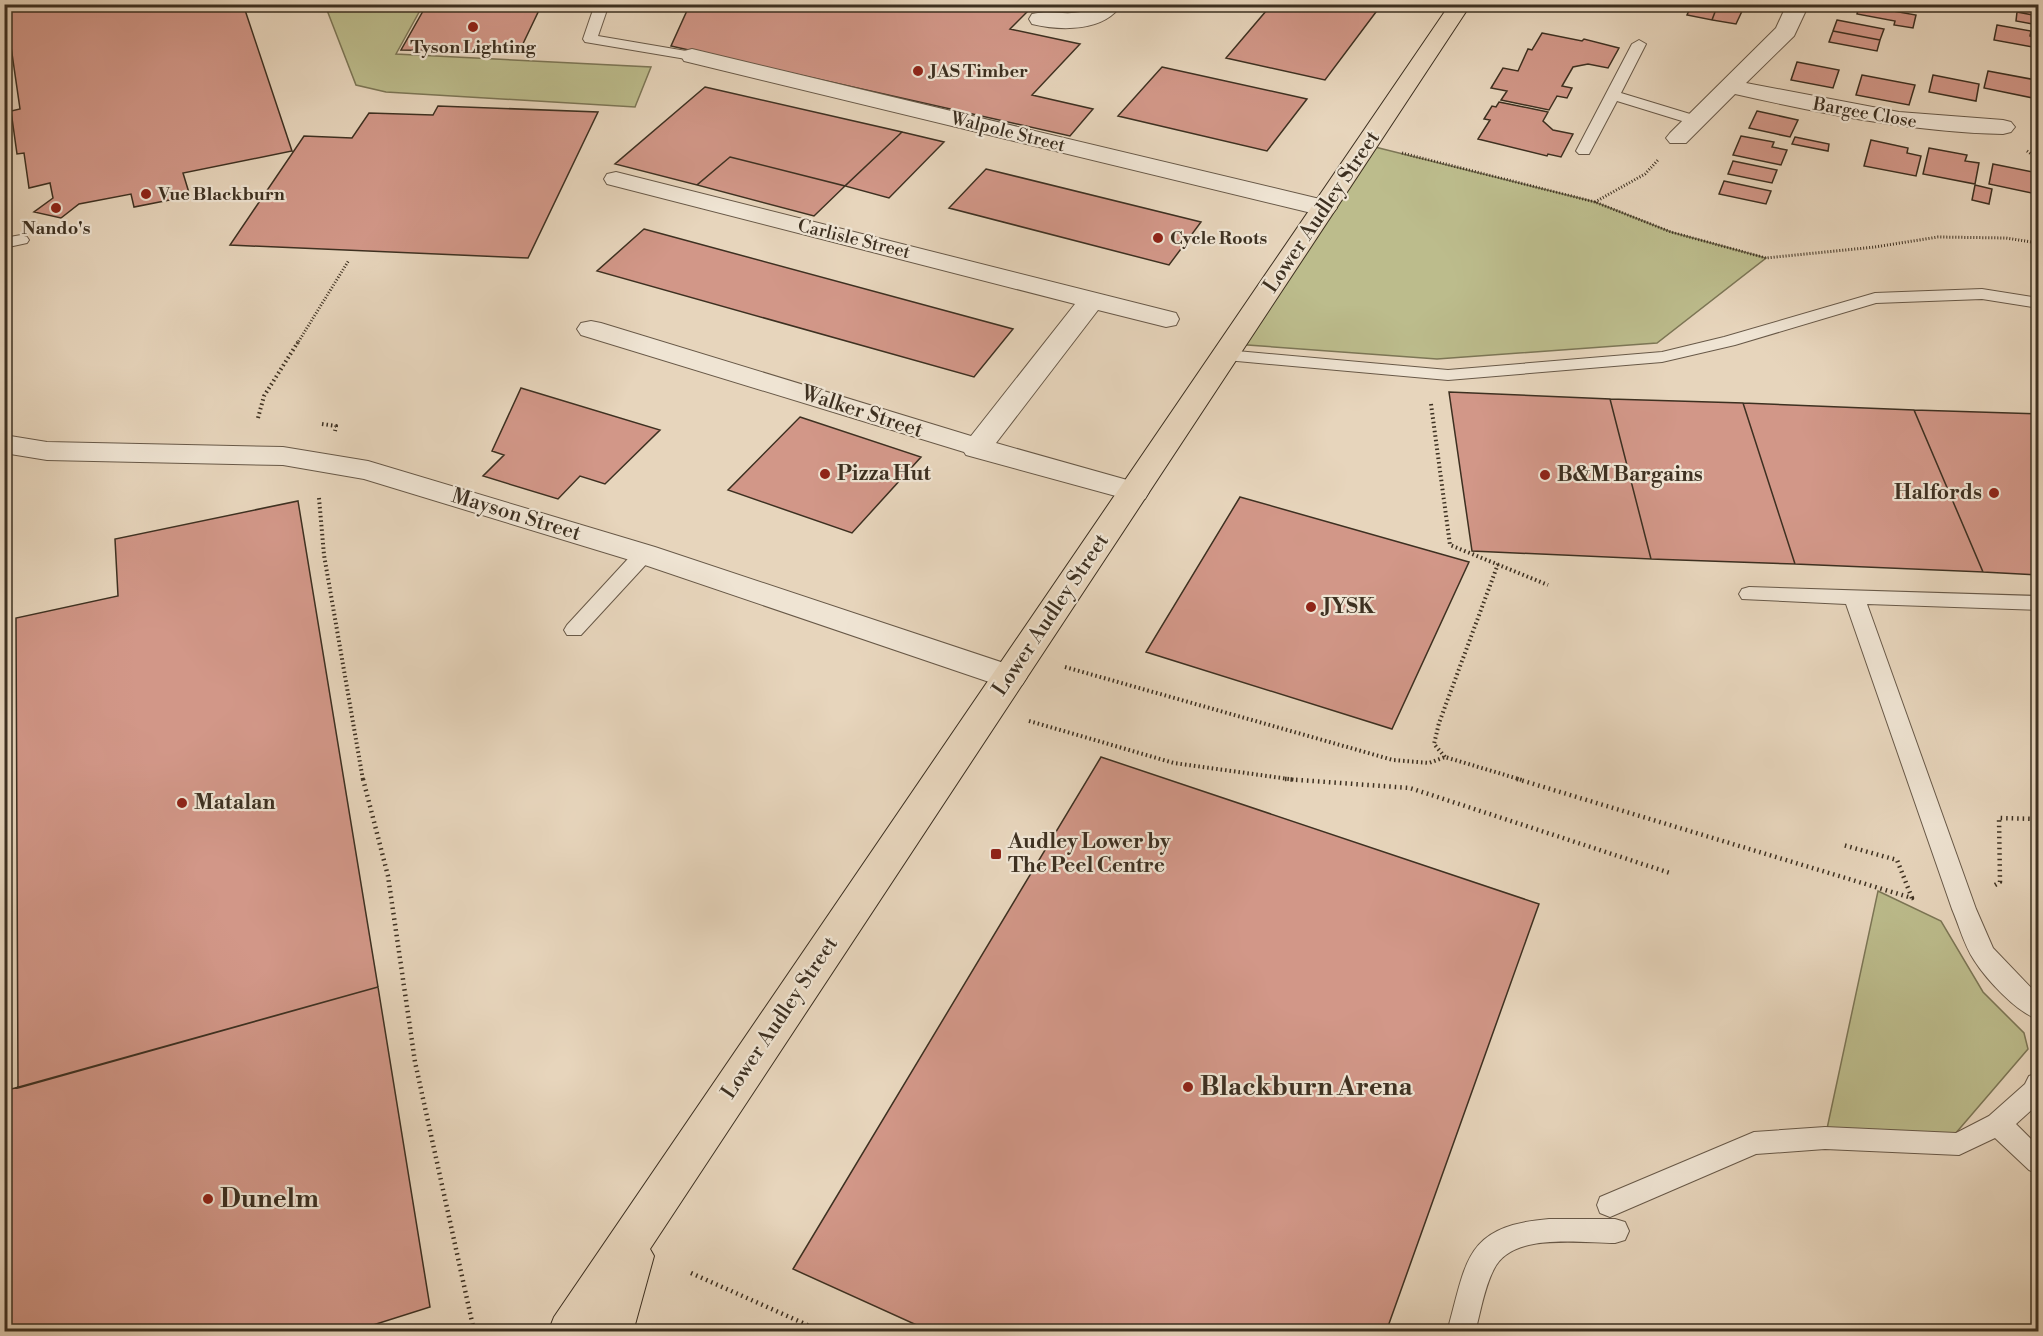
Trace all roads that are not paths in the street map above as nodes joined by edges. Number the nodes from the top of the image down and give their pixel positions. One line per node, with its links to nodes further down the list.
1 (602, 4): 7 (lane)
2 (1112, 4): 5 (street)
3 (1461, 4): 15 (highway, Lower Audley Street)
4 (1798, 4): 8 (street)
5 (1040, 19)
6 (1639, 44): 9 (lane)
7 (692, 56): 15 (street, Walpole Street)
8 (1728, 86): 10 (street); 11 (street, Bargee Close)
9 (1613, 95): 10 (lane); 13 (lane)
10 (1695, 120): 12 (street)
11 (2003, 128)
12 (1678, 138)
13 (1584, 151)
14 (616, 179): 16 (street, Carlisle Street)
15 (1324, 208): 20 (highway, Lower Audley Street)
16 (1092, 300): 18 (street, Carlisle Street); 22 (street)
17 (2038, 303): 20 (lane)
18 (1166, 319)
19 (591, 329): 22 (street, Walker Street)
20 (1226, 355): 23 (highway, Lower Audley Street)
21 (4, 444): 24 (street, Mayson Street)
22 (976, 448): 23 (street, Walker Street)
23 (1134, 492): 29 (highway, Lower Audley Street)
24 (644, 554): 28 (lane); 29 (street, Mayson Street)
25 (1749, 594): 26 (lane)
26 (1854, 597): 27 (lane); 30 (lane)
27 (2038, 603)
28 (574, 630)
29 (1007, 680): 34 (highway, Lower Audley Street)
30 (2038, 1009)
31 (2037, 1090): 32 (lane)
32 (1998, 1124): 33 (lane); 37 (lane)
33 (2038, 1162)
34 (641, 1225): 35 (highway, Lower Audley Street); 36 (highway, Lower Audley Street)
35 (570, 1332)
36 (610, 1332)
37 (1461, 1332)

